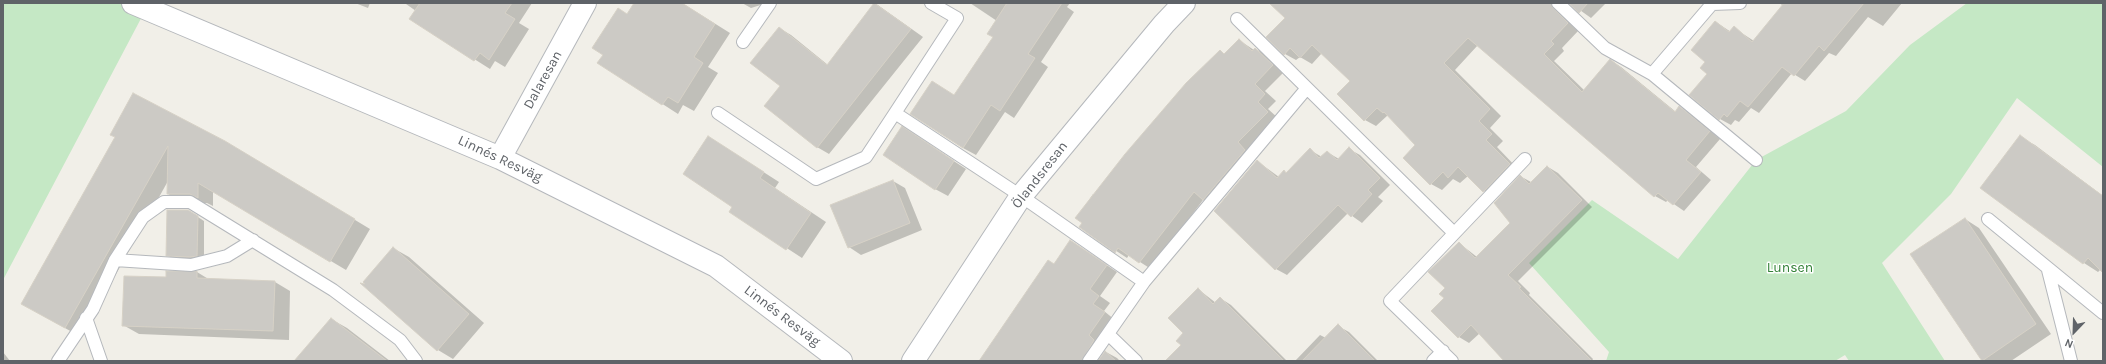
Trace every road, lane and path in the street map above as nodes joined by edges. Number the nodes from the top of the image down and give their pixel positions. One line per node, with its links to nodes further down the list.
1 (133, 3): 14 (street, Linnés Resväg)
2 (585, 3): 14 (street, Dalaresan)
3 (770, 3): 9 (lane)
4 (931, 3): 13 (lane)
5 (1184, 3): 17 (street, Ölandsresan)
6 (1558, 3): 10 (lane)
7 (1740, 3): 10 (lane)
8 (1237, 19): 11 (lane)
9 (742, 42)
10 (1652, 74): 16 (lane)
11 (1306, 88): 19 (lane); 23 (lane)
12 (718, 113): 13 (lane)
13 (895, 113): 17 (lane)
14 (500, 158): 31 (street, Linnés Resväg)
15 (1525, 159): 19 (lane)
16 (1756, 160)
17 (1021, 196): 23 (lane); 32 (street, Ölandsresan)
18 (1988, 219): 22 (lane)
19 (1454, 233): 27 (lane)
20 (253, 240): 21 (lane); 21 (lane); 30 (lane)
21 (115, 260): 25 (lane)
22 (2048, 270): 24 (lane); 37 (lane)
23 (1144, 282): 26 (lane)
24 (2103, 313)
25 (86, 318): 28 (lane); 29 (lane)
26 (1108, 334): 33 (lane); 34 (lane)
27 (1443, 352): 35 (lane); 36 (lane)
28 (58, 361)
29 (101, 361)
30 (416, 361)
31 (841, 361)
32 (913, 361)
33 (1089, 361)
34 (1136, 361)
35 (1433, 361)
36 (1452, 361)
37 (2071, 361)

